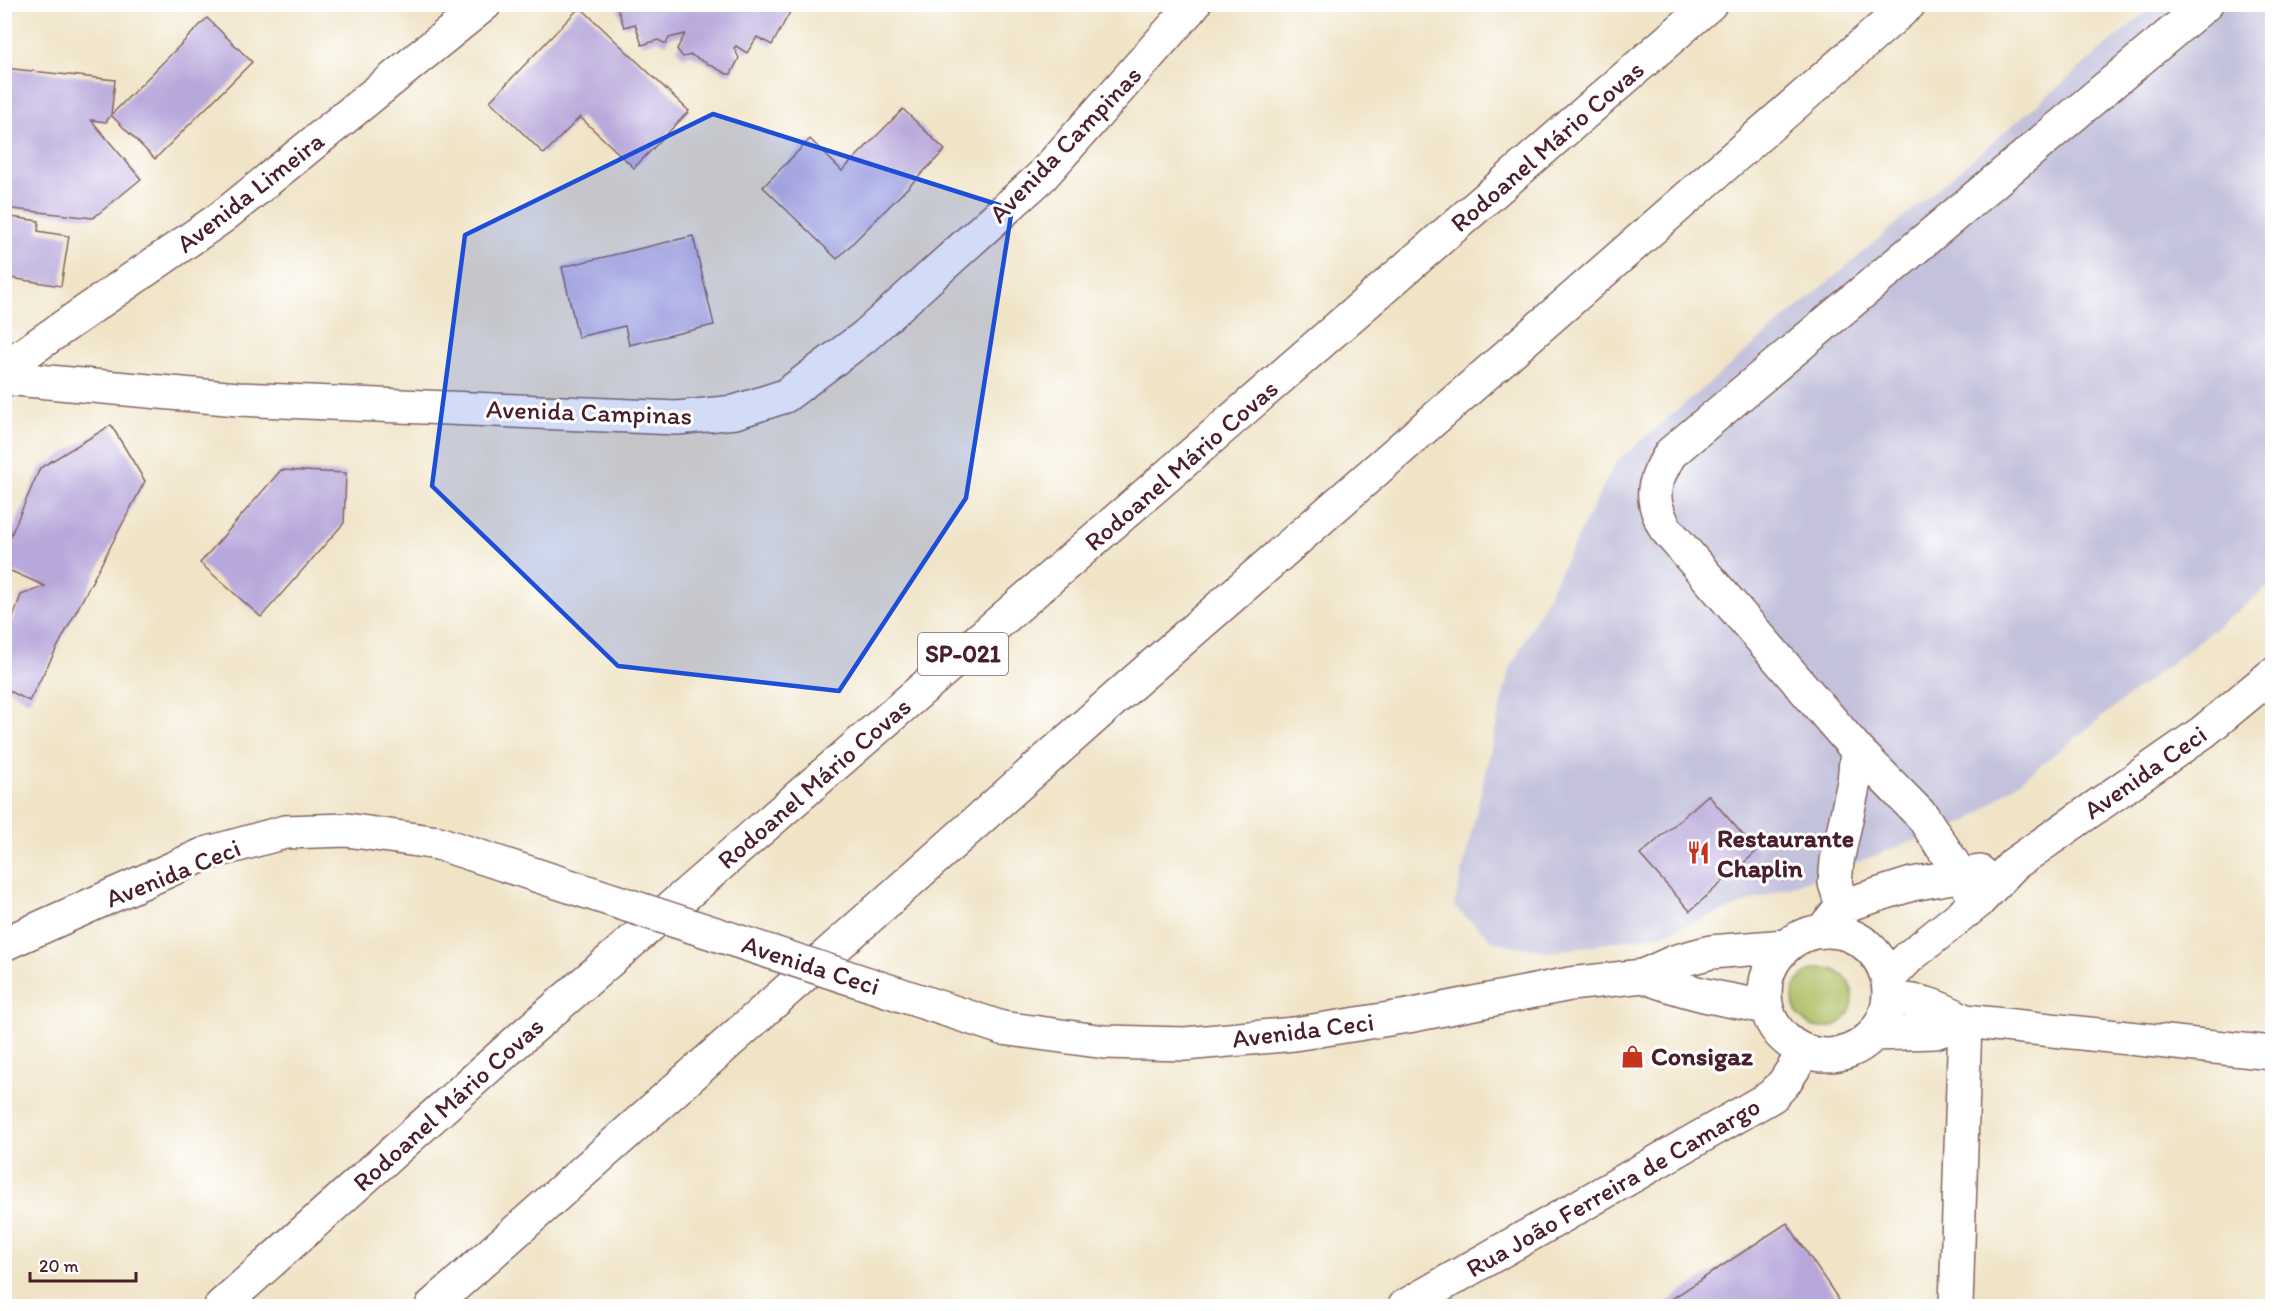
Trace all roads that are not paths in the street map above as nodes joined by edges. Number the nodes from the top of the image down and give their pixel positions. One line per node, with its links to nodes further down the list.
1 (486, 4): 6 (main road, Avenida Limeira)
2 (1194, 4): 7 (main road, Avenida Campinas)
3 (1710, 4): 21 (main road, Rodoanel Mário Covas / SP-021)
4 (1909, 4): 22 (main road)
5 (2206, 4): 9 (main road)
6 (4, 368)
7 (4, 378)
8 (2272, 675): 10 (main road, Avenida Ceci)
9 (1857, 750): 10 (main road); 11 (main road)
10 (1970, 889): 11 (main road, Avenida Ceci); 15 (main road, Avenida Ceci)
11 (1832, 919): 13 (main road); 15 (main road)
12 (4, 944): 14 (main road, Avenida Ceci, bridge)
13 (1786, 946): 14 (main road, Avenida Ceci); 16 (main road)
14 (1643, 976): 16 (main road, Avenida Ceci)
15 (1888, 989): 17 (main road); 18 (main road)
16 (1766, 1007): 19 (main road)
17 (1965, 1021): 18 (main road); 20 (main road); 24 (main road)
18 (1874, 1034): 19 (main road)
19 (1805, 1051): 23 (main road, Rua João Ferreira de Camargo)
20 (2272, 1053)
21 (221, 1306)
22 (432, 1306)
23 (1405, 1306)
24 (1956, 1306)

